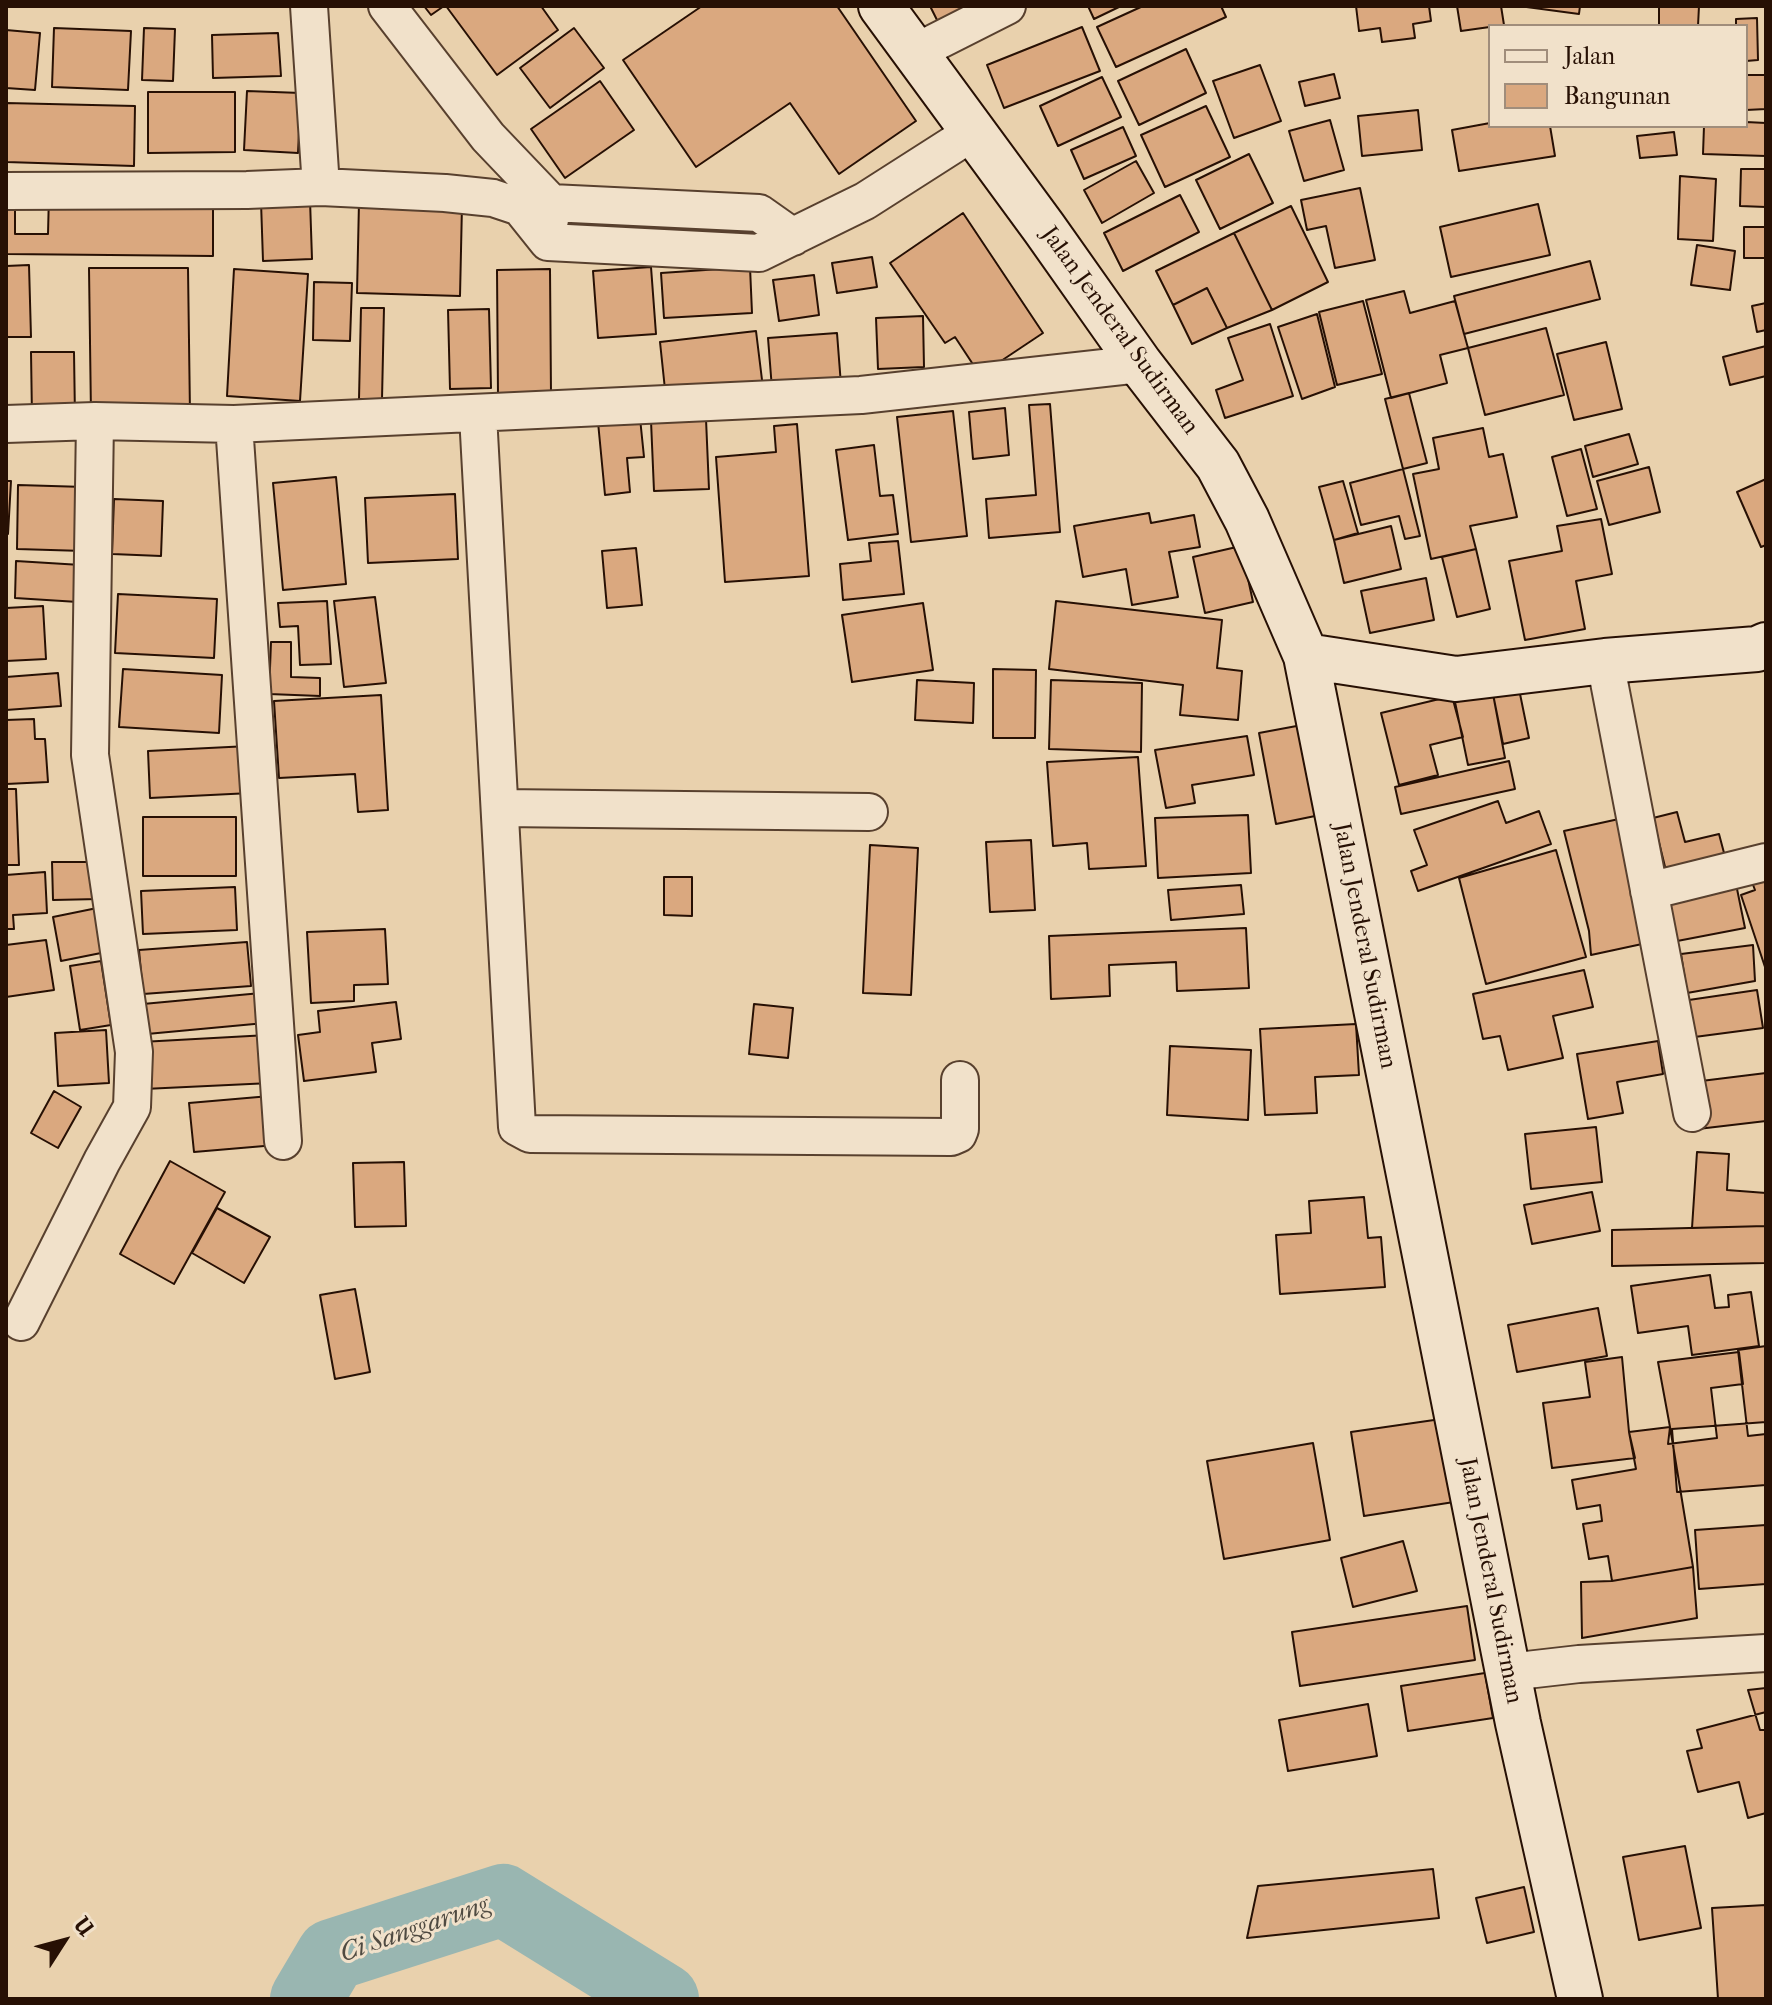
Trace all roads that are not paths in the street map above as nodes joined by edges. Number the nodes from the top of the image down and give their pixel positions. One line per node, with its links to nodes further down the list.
1 (309, 6): 7 (street)
2 (387, 6): 9 (street)
3 (881, 6): 5 (main road, Jalan Jenderal Sudirman)
4 (1007, 6): 5 (street)
5 (916, 52): 6 (main road, Jalan Jenderal Sudirman)
6 (973, 132): 10 (street); 11 (main road, Jalan Jenderal Sudirman)
7 (321, 187): 8 (street); 9 (street)
8 (6, 191)
9 (536, 205): 10 (street); 10 (street)
10 (793, 237)
11 (1140, 364): 12 (street); 17 (main road, Jalan Jenderal Sudirman)
12 (478, 415): 15 (street); 19 (street)
13 (95, 421): 14 (street); 15 (street); 26 (street)
14 (6, 424)
15 (234, 424): 25 (street)
16 (1763, 653): 18 (main road)
17 (1306, 656): 18 (main road); 28 (main road, Jalan Jenderal Sudirman)
18 (1605, 661): 22 (street)
19 (501, 808): 20 (street); 23 (street)
20 (869, 812)
21 (1766, 862): 22 (street)
22 (1649, 891): 24 (street)
23 (960, 1080)
24 (1692, 1113)
25 (283, 1141)
26 (21, 1322)
27 (1766, 1653): 28 (street)
28 (1509, 1672): 29 (main road, Jalan Jenderal Sudirman)
29 (1580, 1999)

